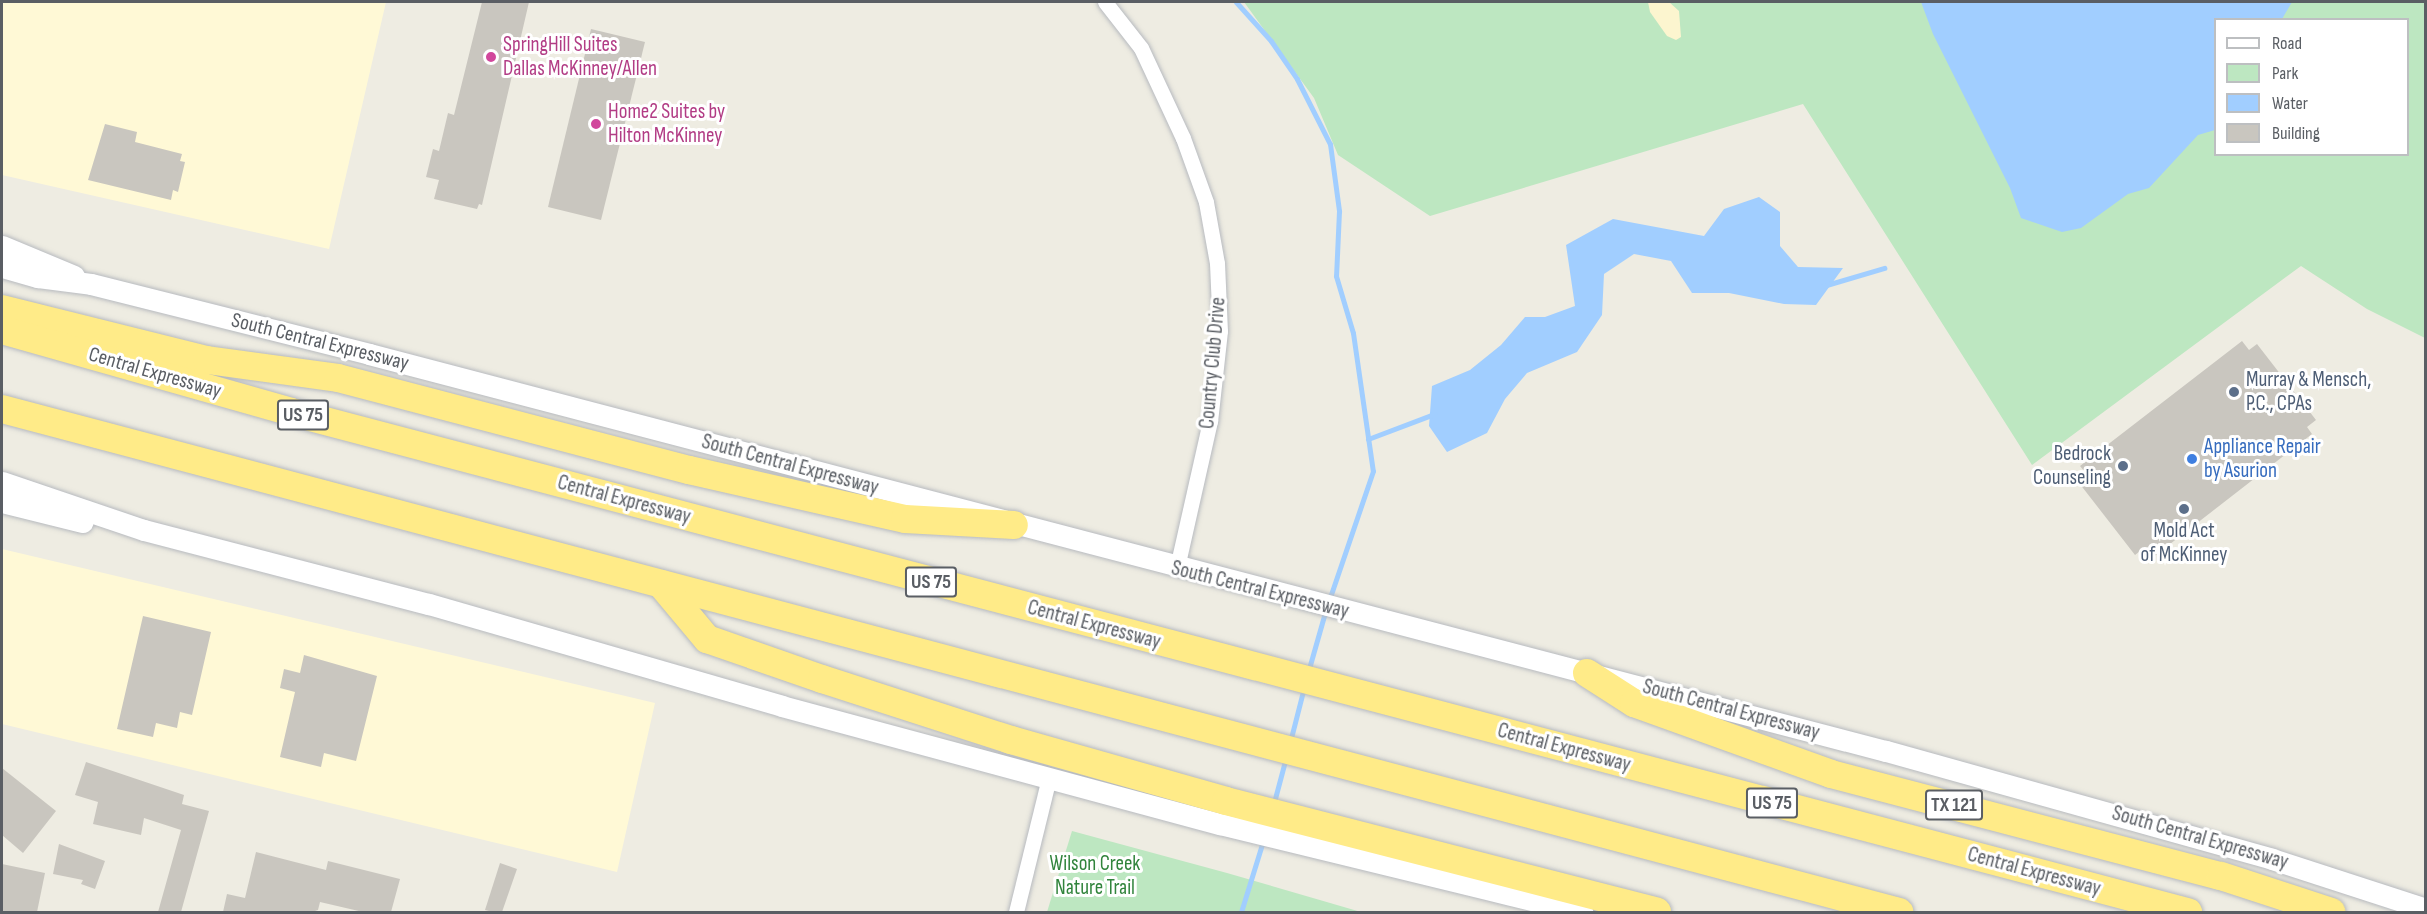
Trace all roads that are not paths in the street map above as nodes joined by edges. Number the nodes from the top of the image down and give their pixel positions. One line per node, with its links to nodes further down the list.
1 (1105, 2): 12 (street, Country Club Drive)
2 (2, 246): 4 (main road, South Central Expressway)
3 (2, 267): 4 (main road, South Central Expressway)
4 (91, 284): 10 (main road, South Central Expressway)
5 (2, 309): 10 (highway)
6 (2, 330): 23 (highway, Central Expressway / US 75)
7 (2, 409): 13 (highway)
8 (2, 482): 11 (main road)
9 (2, 502): 11 (main road)
10 (1014, 525): 12 (main road, South Central Expressway)
11 (144, 530): 15 (main road)
12 (1177, 568): 14 (main road, South Central Expressway)
13 (661, 584): 16 (highway); 22 (highway)
14 (1587, 673): 18 (main road, South Central Expressway); 24 (highway, TX 121)
15 (1049, 778): 16 (main road); 19 (street)
16 (1223, 812): 17 (highway)
17 (1300, 832): 20 (main road); 21 (highway)
18 (2426, 909)
19 (1016, 912)
20 (1582, 912)
21 (1657, 912)
22 (1899, 912)
23 (2188, 912)
24 (2331, 912)

